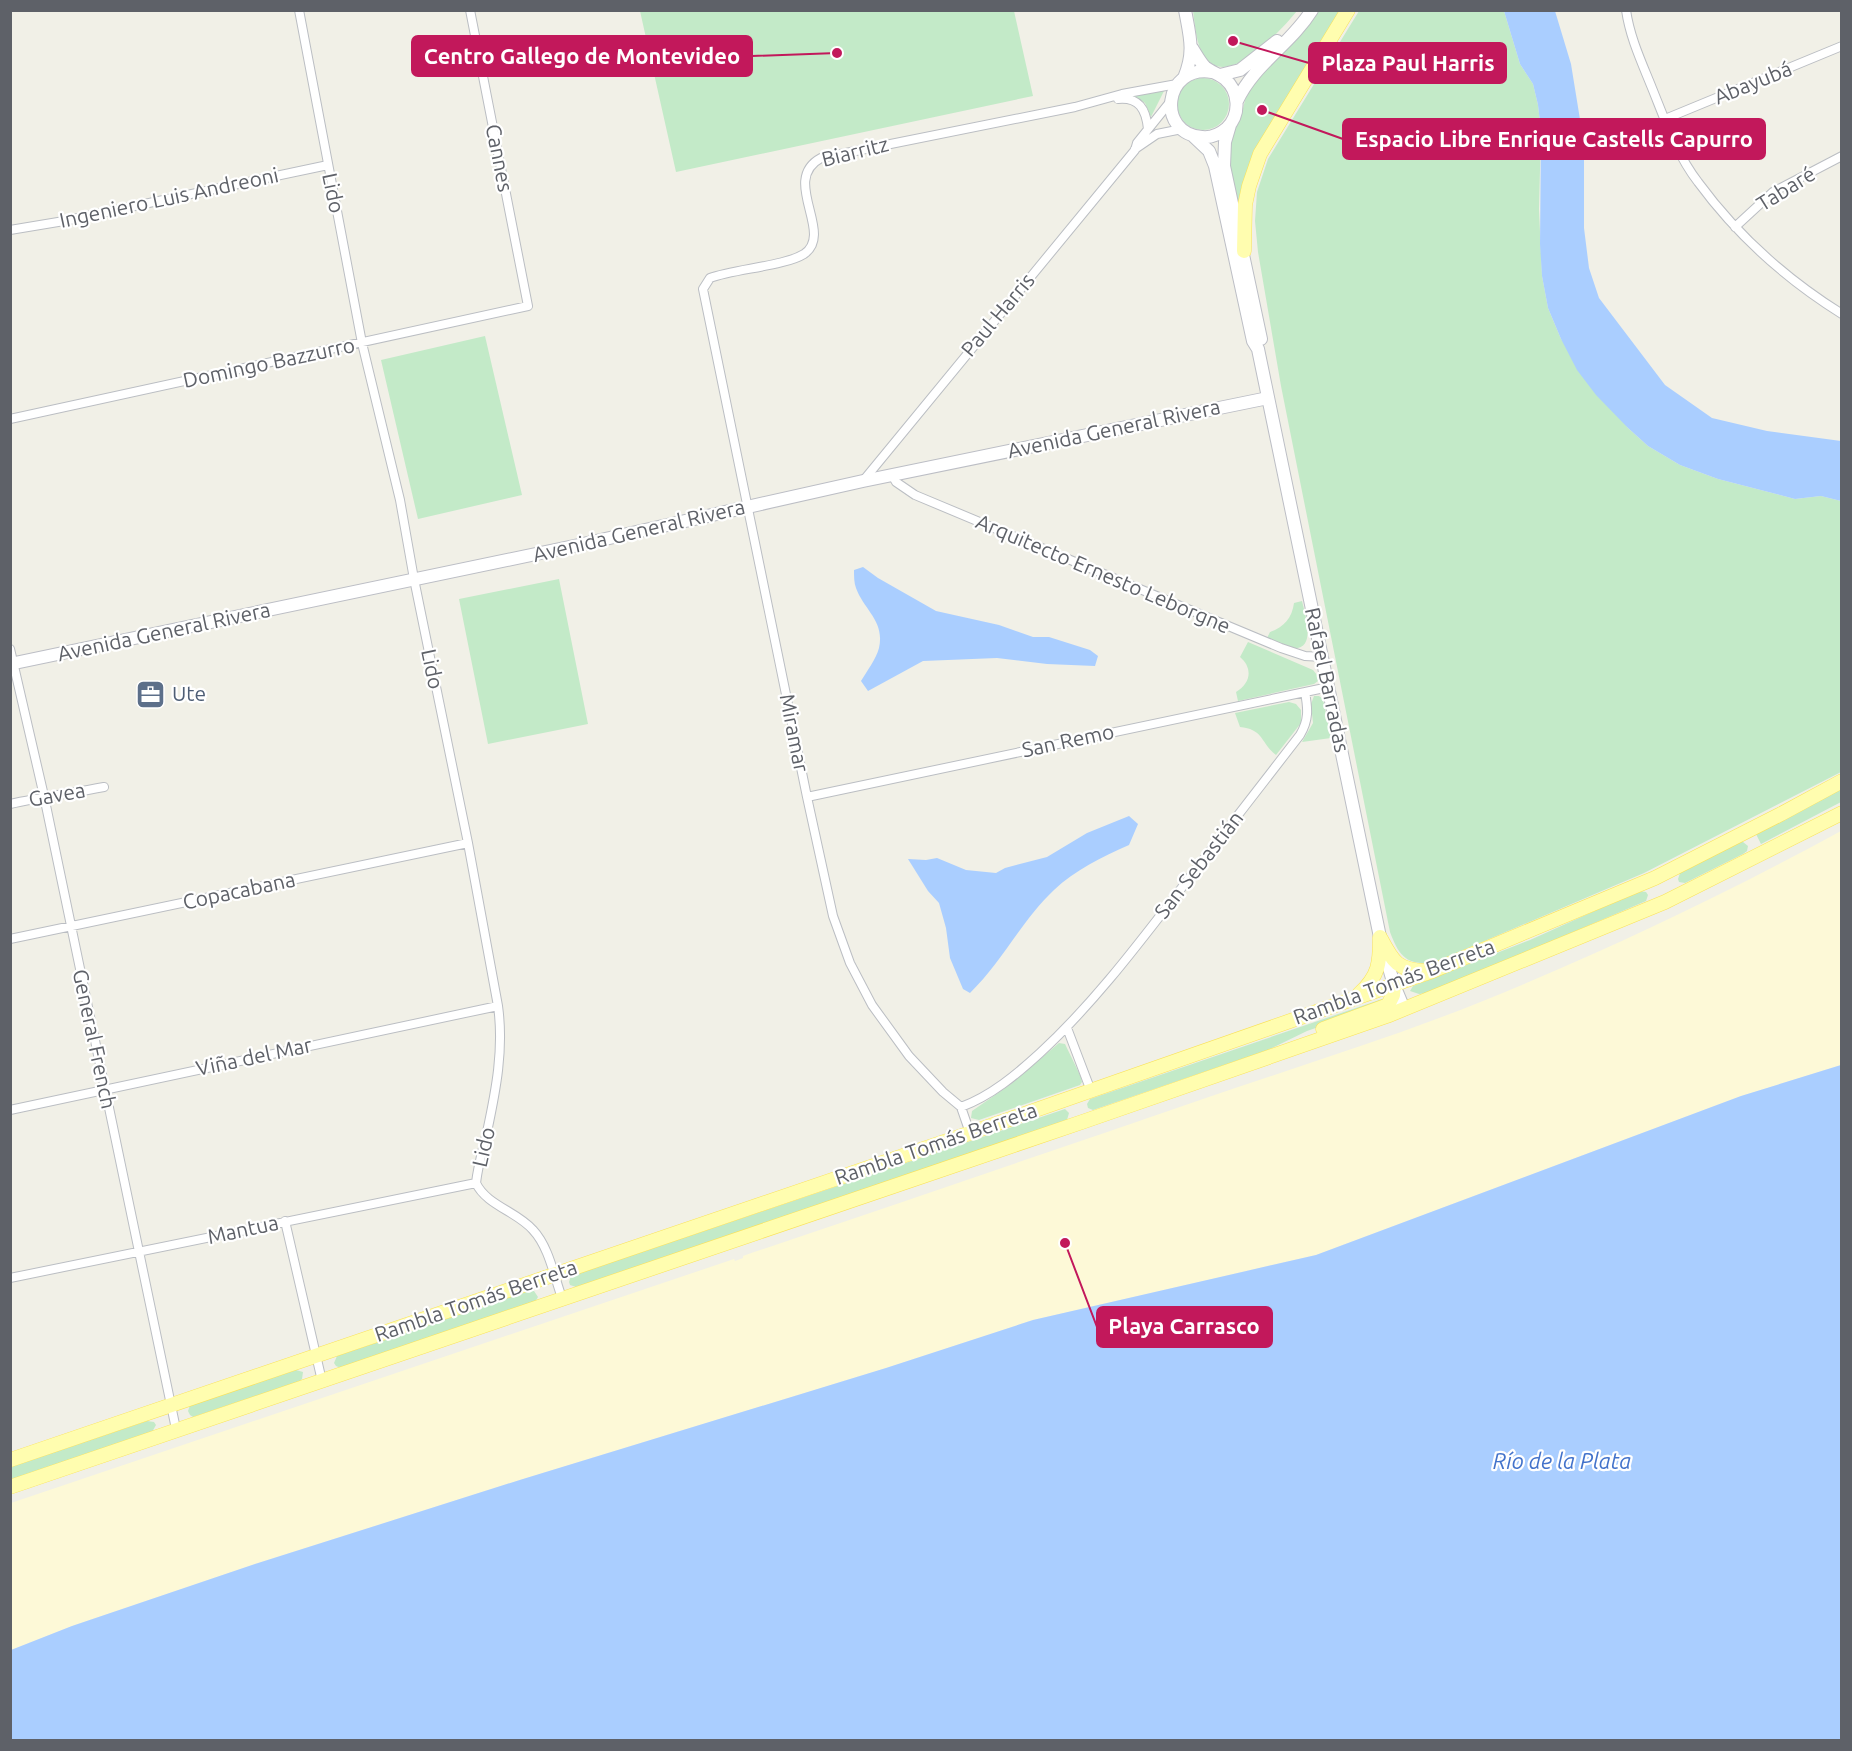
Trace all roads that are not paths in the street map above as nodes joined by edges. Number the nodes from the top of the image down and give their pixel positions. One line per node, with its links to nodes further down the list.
1 (299, 10): 21 (street, Lido)
2 (471, 10): 26 (street, Cannes)
3 (1185, 10): 9 (main road)
4 (1303, 10): 10 (main road)
5 (1312, 10): 13 (main road)
6 (1348, 10): 24 (main road)
7 (1626, 10): 15 (street)
8 (1842, 46): 15 (street, Abayubá)
9 (1192, 48): 10 (main road); 11 (main road)
10 (1216, 74): 11 (main road); 13 (main road)
11 (1180, 81): 12 (street, Biarritz); 14 (main road)
12 (1106, 99): 17 (street, Biarritz); 25 (street, Biarritz)
13 (1237, 101): 16 (main road, Rafael Barradas)
14 (1170, 102): 17 (street, Paul Harris); 18 (main road, Rafael Barradas)
15 (1665, 119): 22 (street)
16 (1230, 124): 18 (main road); 24 (main road, Rafael Barradas)
17 (1148, 129): 19 (street, Paul Harris)
18 (1187, 132): 19 (street, Paul Harris); 29 (main road, Rafael Barradas)
19 (1135, 150): 33 (street, Paul Harris)
20 (1842, 156): 22 (street, Tabaré)
21 (327, 165): 23 (street, Ingeniero Luis Andreoni); 28 (street, Lido)
22 (1735, 227): 27 (street)
23 (10, 230)
24 (1244, 251): 29 (main road, Rafael Barradas)
25 (703, 293): 34 (street, Miramar)
26 (528, 306): 28 (street, Domingo Bazzurro)
27 (1842, 314)
28 (362, 342): 31 (street, Domingo Bazzurro); 35 (street, Lido)
29 (1258, 349): 30 (main road, Rafael Barradas)
30 (1268, 398): 32 (main road, Avenida General Rivera); 37 (main road, Rafael Barradas)
31 (10, 418)
32 (892, 475): 33 (main road, Avenida General Rivera); 37 (street, Arquitecto Ernesto Leborgne)
33 (863, 481): 34 (main road, Avenida General Rivera)
34 (749, 506): 35 (main road, Avenida General Rivera); 44 (street, Miramar)
35 (414, 579): 38 (main road, Avenida General Rivera); 48 (street, Lido)
36 (10, 649): 38 (street, General French)
37 (1323, 657): 39 (main road, Rafael Barradas)
38 (12, 663): 43 (street, General French)
39 (1329, 687): 40 (street, San Remo); 53 (main road, Rafael Barradas)
40 (1305, 692): 44 (street, San Remo); 60 (street, San Sebastián)
41 (1842, 781): 47 (main road, Rambla Tomás Berreta)
42 (104, 787): 43 (street, Gavea)
43 (44, 796): 45 (street, Gavea); 52 (street, General French)
44 (807, 797): 65 (street, Miramar)
45 (10, 804)
46 (1842, 813): 49 (main road, Rambla Tomás Berreta)
47 (1748, 831): 49 (main road); 50 (main road, Rambla Tomás Berreta)
48 (468, 843): 52 (street, Copacabana); 58 (street, Lido)
49 (1760, 855): 51 (main road, Rambla Tomás Berreta)
50 (1655, 878): 51 (main road); 55 (main road, Rambla Tomás Berreta)
51 (1665, 902): 59 (main road, Rambla Tomás Berreta)
52 (71, 926): 54 (street, Copacabana); 62 (street, General French)
53 (1380, 937): 55 (main road); 56 (main road, Rafael Barradas); 57 (main road)
54 (10, 939)
55 (1430, 972): 56 (main road, Rambla Tomás Berreta)
56 (1394, 985): 57 (main road, Rambla Tomás Berreta); 59 (main road, Rafael Barradas); 61 (main road)
57 (1353, 999): 63 (main road, Rambla Tomás Berreta)
58 (498, 1006): 62 (street, Viña del Mar); 69 (street, Lido)
59 (1404, 1008): 61 (main road, Rambla Tomás Berreta)
60 (1067, 1028): 63 (street); 65 (street, San Sebastián)
61 (1282, 1053): 67 (main road, Rambla Tomás Berreta)
62 (104, 1089): 66 (street, Viña del Mar); 71 (street, General French)
63 (1091, 1090): 64 (main road, Rambla Tomás Berreta)
64 (1074, 1097): 67 (main road); 68 (main road, Rambla Tomás Berreta)
65 (961, 1107): 68 (street, Miramar)
66 (10, 1110)
67 (1082, 1122): 74 (main road, Rambla Tomás Berreta)
68 (970, 1133): 72 (main road, Rambla Tomás Berreta)
69 (476, 1183): 70 (street, Mantua); 72 (street, Lido)
70 (285, 1221): 71 (street, Mantua); 75 (street)
71 (138, 1252): 73 (street, Mantua); 77 (street, General French)
72 (553, 1274): 74 (street, Lido); 75 (main road, Rambla Tomás Berreta)
73 (10, 1278)
74 (562, 1298): 76 (main road, Rambla Tomás Berreta)
75 (316, 1357): 76 (street); 77 (main road, Rambla Tomás Berreta)
76 (322, 1381): 78 (main road, Rambla Tomás Berreta)
77 (170, 1406): 78 (street, General French); 79 (main road, Rambla Tomás Berreta)
78 (176, 1430): 80 (main road, Rambla Tomás Berreta)
79 (10, 1460)
80 (10, 1486)

